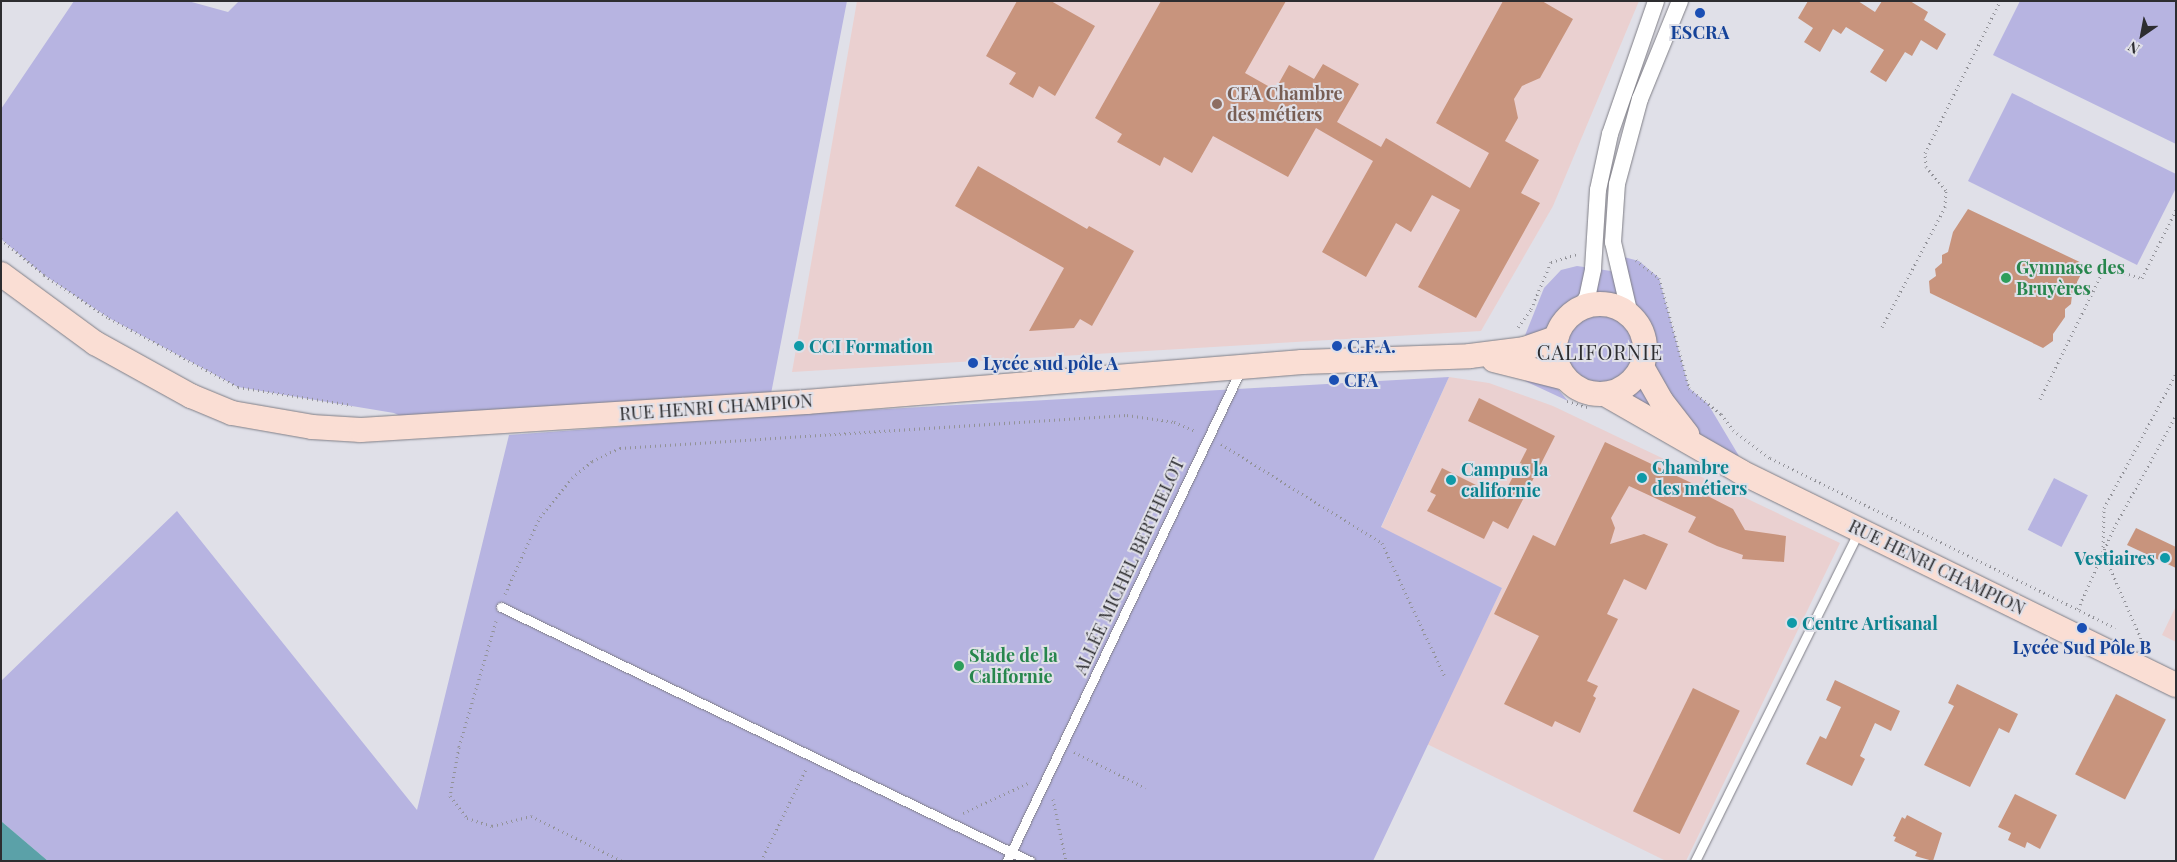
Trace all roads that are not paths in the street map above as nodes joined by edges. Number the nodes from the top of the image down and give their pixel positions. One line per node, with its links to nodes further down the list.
1 (1656, 1): 4 (street)
2 (1680, 1): 5 (street)
3 (1, 274): 8 (street, RUE HENRI CHAMPION)
4 (1578, 310): 5 (street); 6 (street)
5 (1630, 315): 9 (street)
6 (1556, 338): 7 (street, RUE HENRI CHAMPION); 10 (street)
7 (1470, 356): 8 (street, RUE HENRI CHAMPION); 10 (street, RUE HENRI CHAMPION)
8 (1243, 367): 16 (lane, ALLÉE MICHEL BERTHELOT)
9 (1642, 367): 11 (street); 12 (street, RUE HENRI CHAMPION)
10 (1563, 388): 11 (street)
11 (1599, 401): 12 (street, RUE HENRI CHAMPION)
12 (1699, 448): 13 (street, RUE HENRI CHAMPION)
13 (1860, 529): 15 (street, RUE HENRI CHAMPION); 18 (lane)
14 (501, 607): 16 (lane)
15 (2176, 685)
16 (1009, 857): 17 (lane)
17 (1030, 861)
18 (1695, 861)

